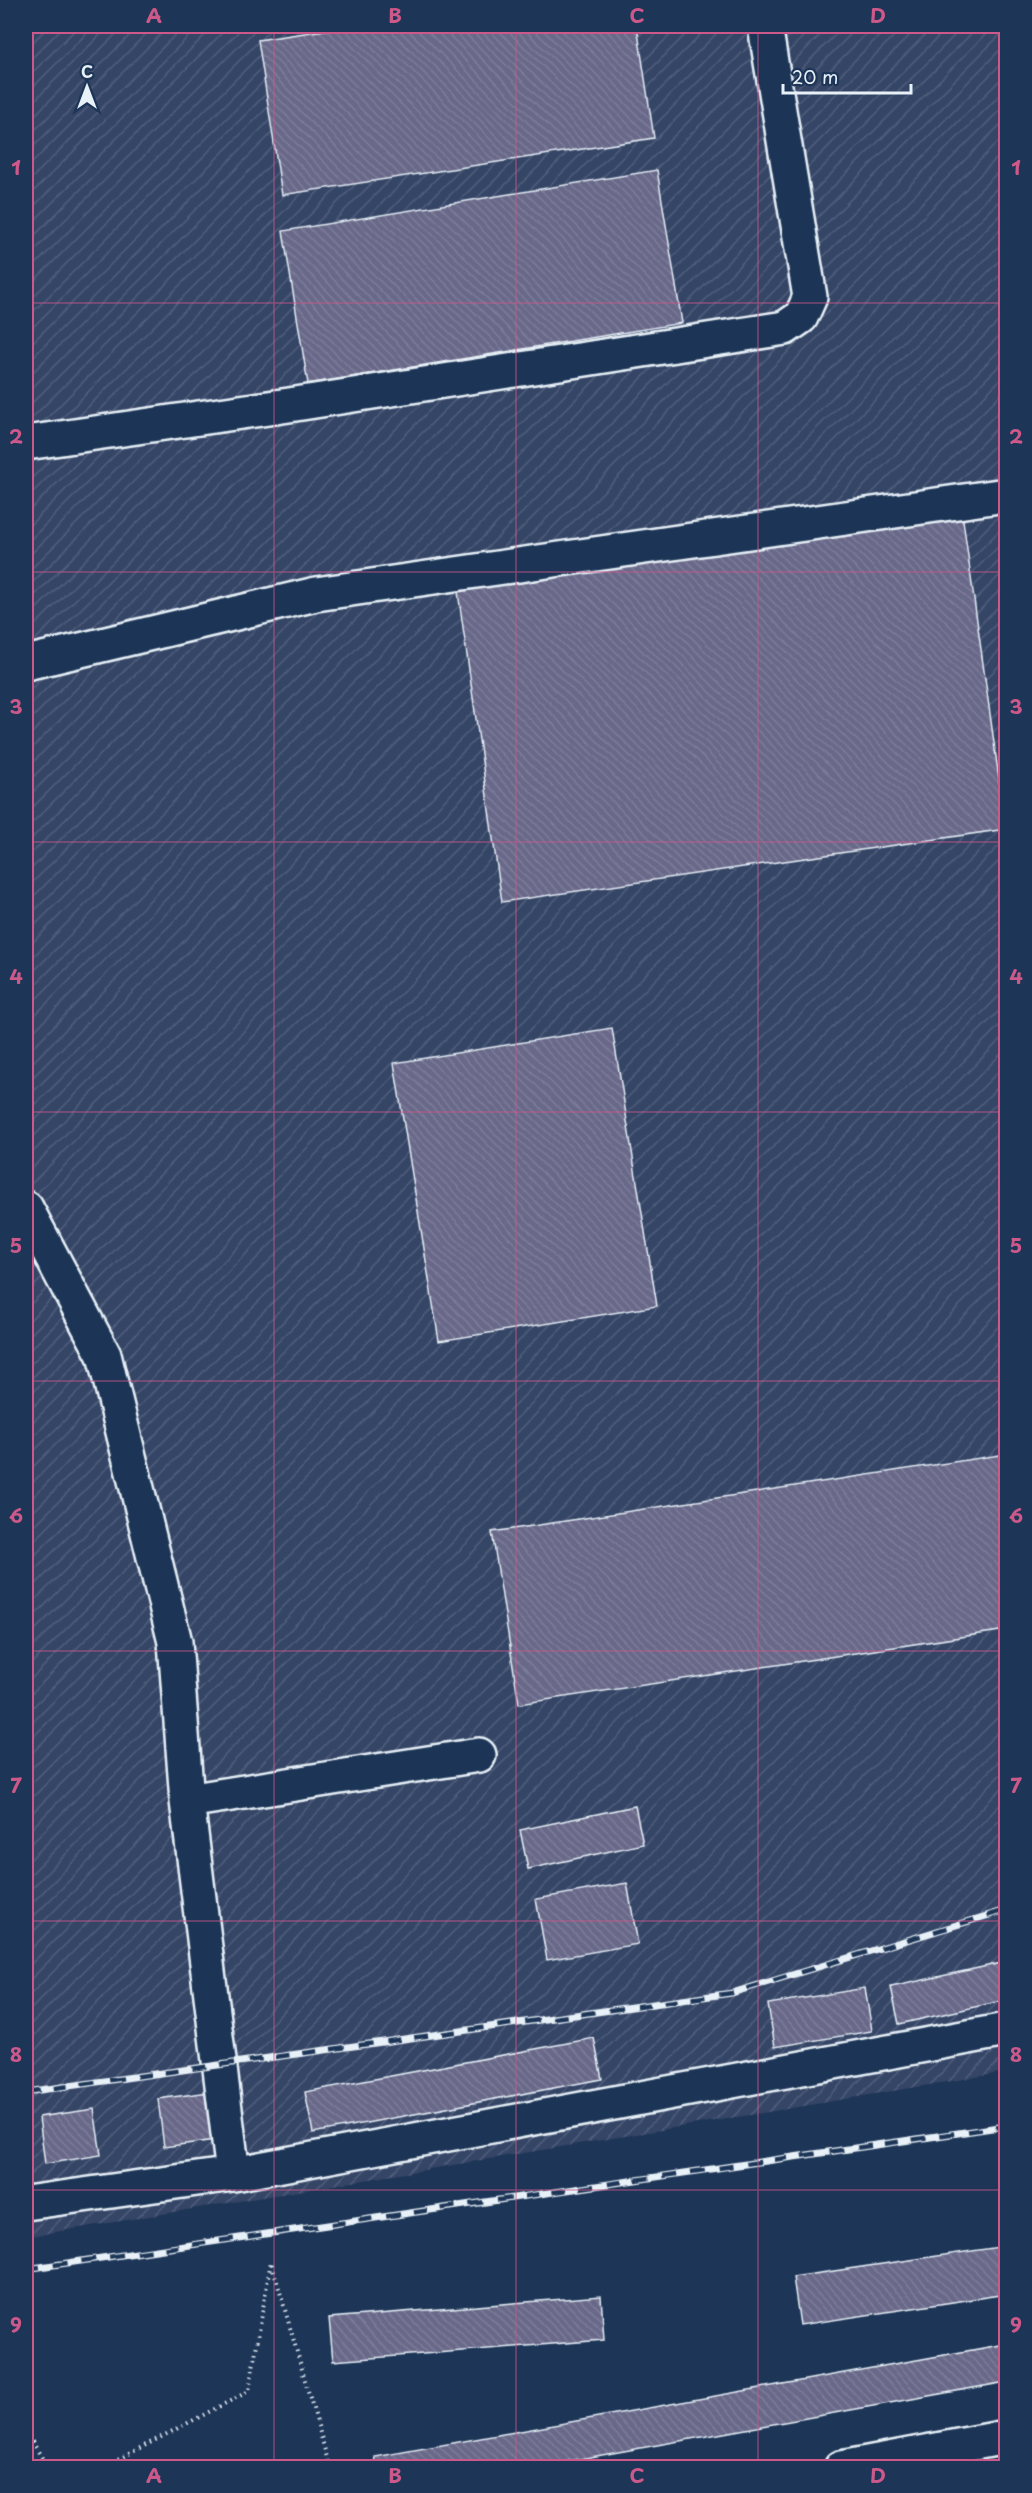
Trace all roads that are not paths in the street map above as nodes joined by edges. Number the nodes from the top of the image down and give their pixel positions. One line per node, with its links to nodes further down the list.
1 (765, 26): 2 (street)
2 (26, 443)
3 (1006, 495): 4 (street)
4 (26, 663)
5 (26, 1208): 7 (street)
6 (479, 1755): 7 (street)
7 (187, 1800): 9 (street)
8 (1006, 2030): 9 (street)
9 (233, 2174): 10 (street)
10 (26, 2203)
11 (1006, 2437): 13 (street)
12 (1006, 2457): 14 (street)
13 (841, 2468)
14 (951, 2468)

